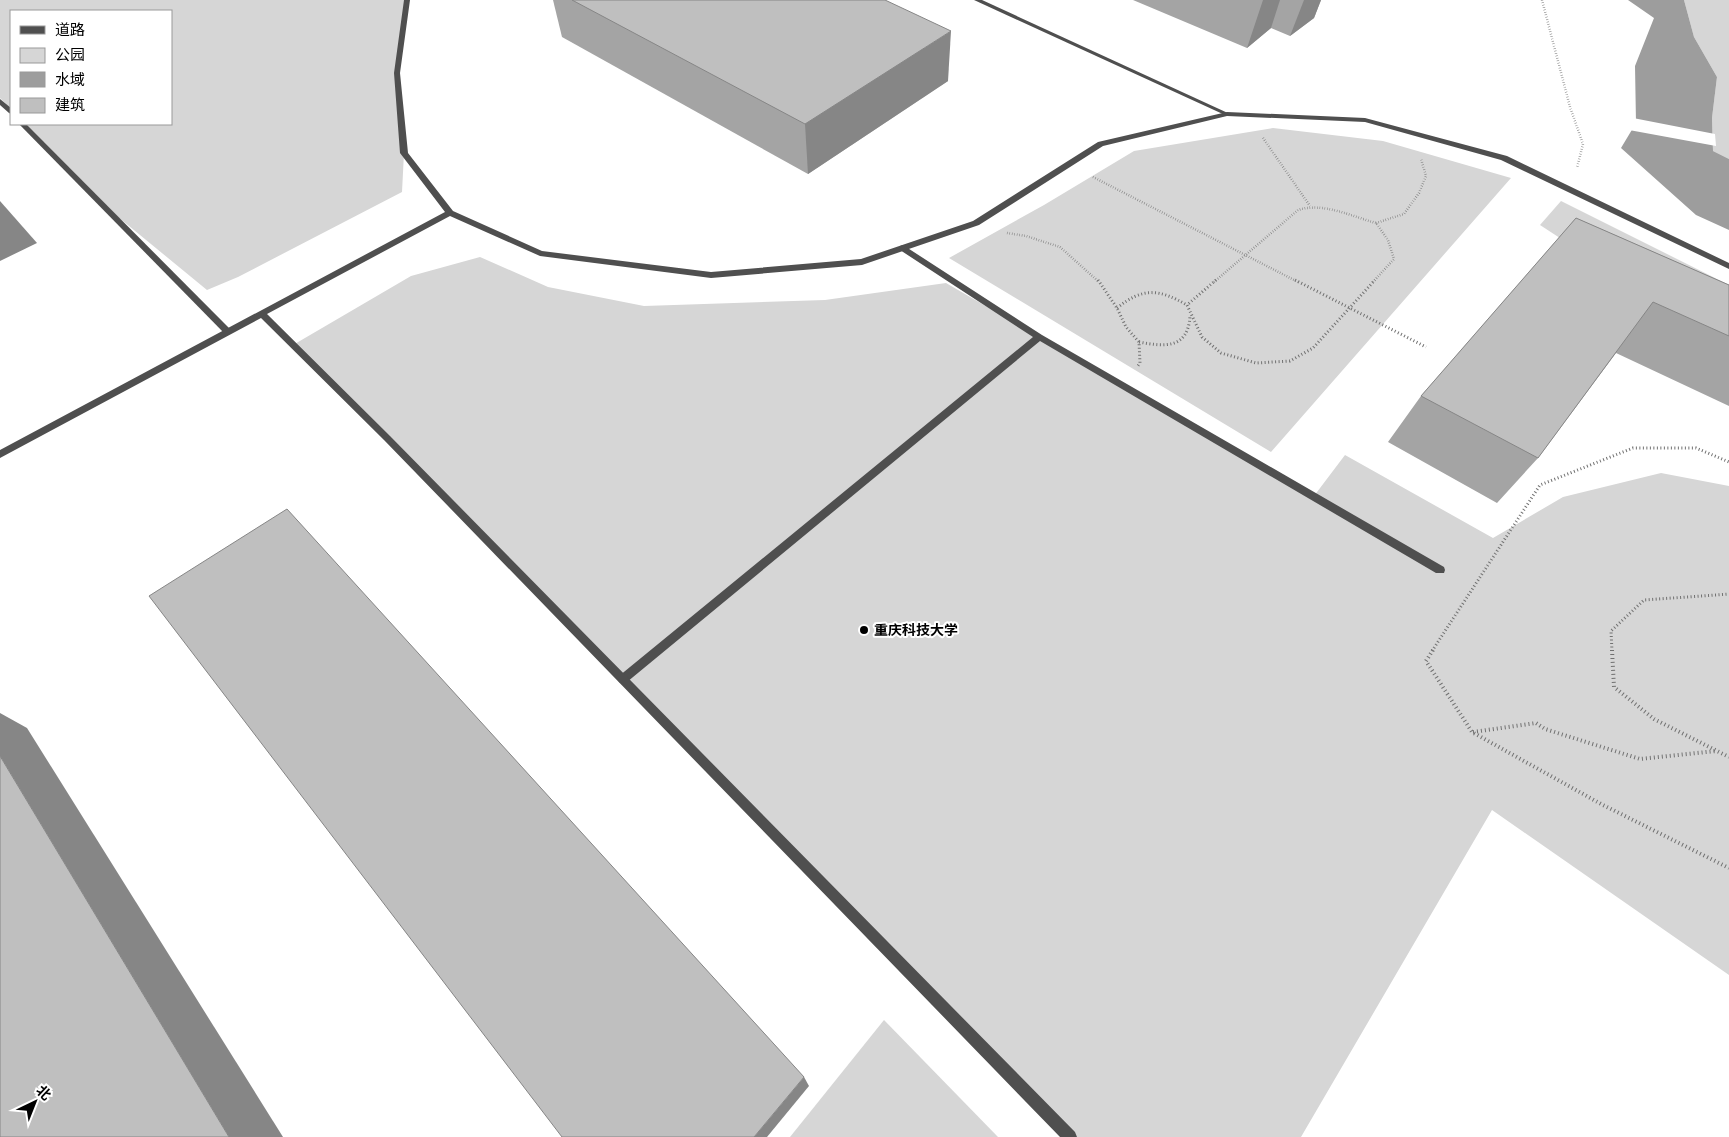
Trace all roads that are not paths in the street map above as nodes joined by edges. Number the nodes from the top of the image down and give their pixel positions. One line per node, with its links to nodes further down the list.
1 (407, 0): 7 (street)
2 (977, 0): 5 (street)
3 (0, 101): 4 (street)
4 (10, 111)
5 (1227, 114): 8 (street); 9 (street)
6 (23, 125): 11 (street)
7 (450, 213): 8 (street); 10 (street)
8 (903, 248): 12 (street)
9 (1729, 266)
10 (262, 314): 11 (street); 15 (street)
11 (228, 332): 13 (street)
12 (1039, 337): 14 (street); 15 (street)
13 (0, 454)
14 (1440, 570)
15 (623, 679): 16 (street)
16 (1070, 1137)

